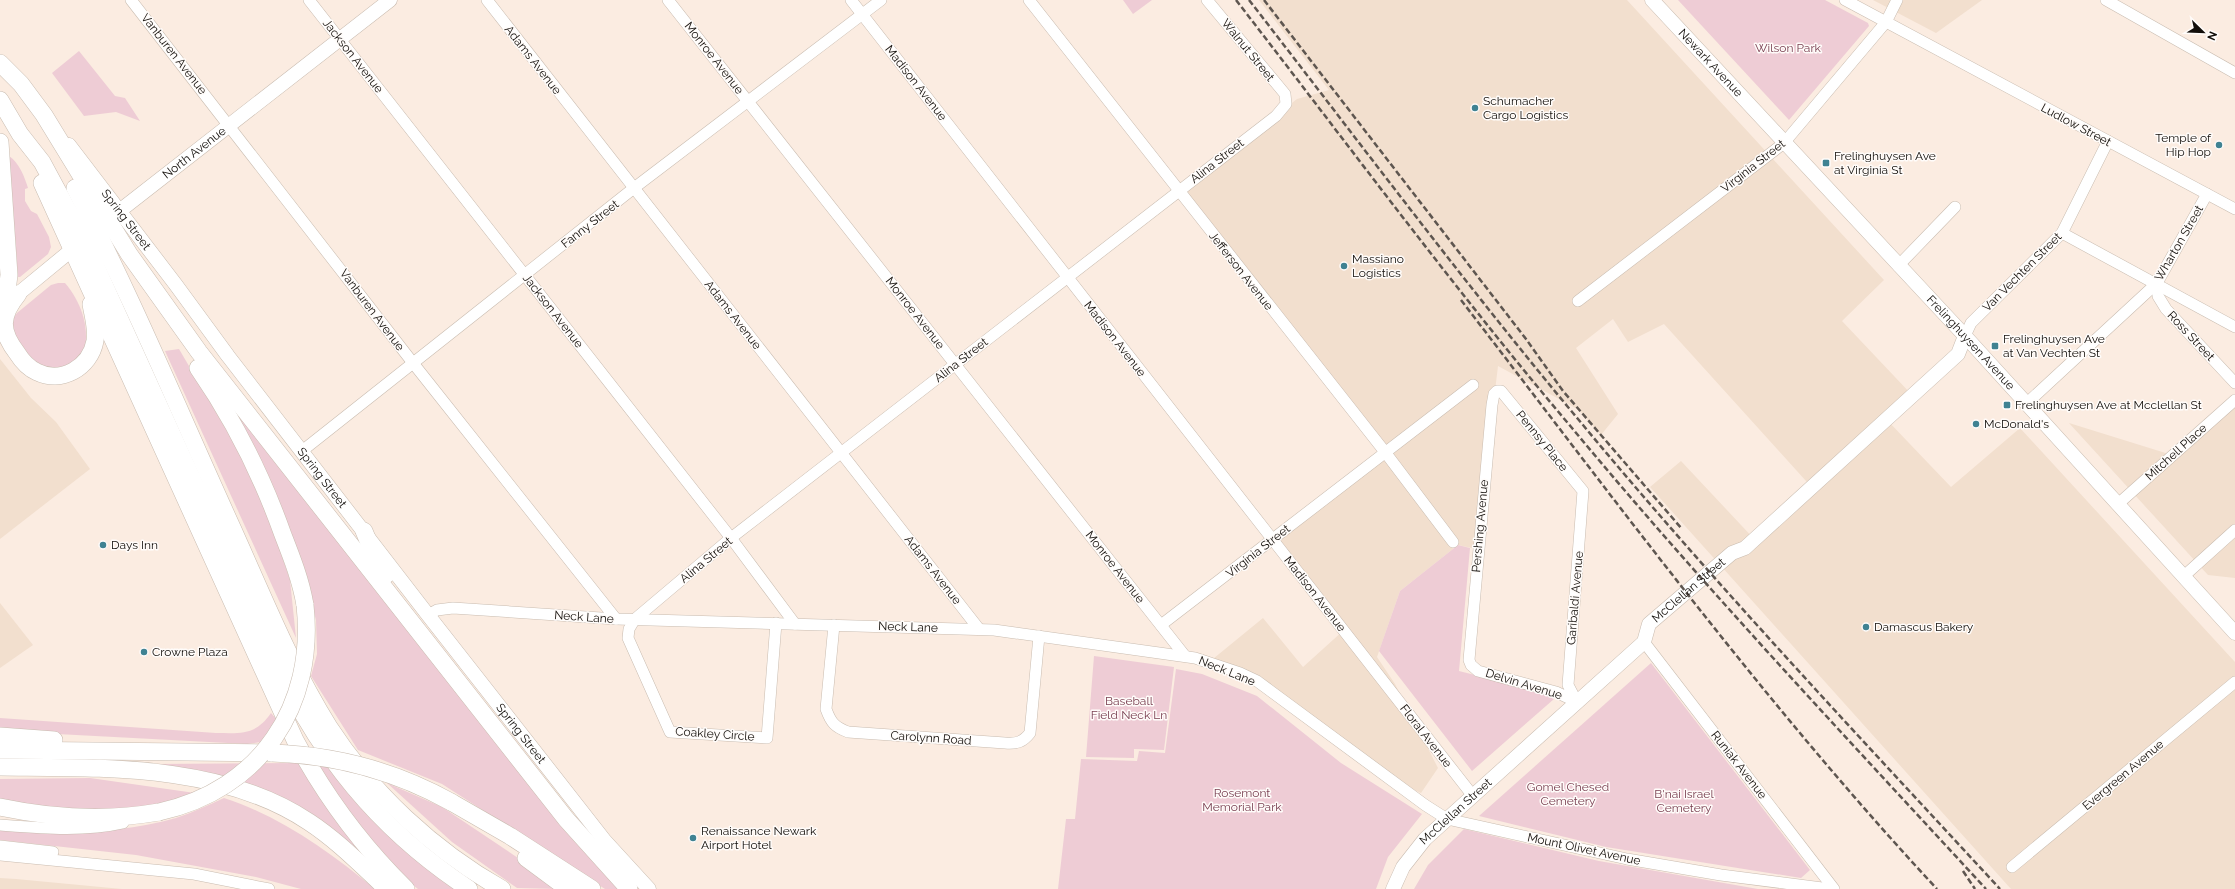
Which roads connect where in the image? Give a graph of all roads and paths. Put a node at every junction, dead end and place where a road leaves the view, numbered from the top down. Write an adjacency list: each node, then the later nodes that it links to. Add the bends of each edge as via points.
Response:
1 (131, 0): 22 (street, Vanburen Avenue)
2 (309, 0): 16 (street, Jackson Avenue)
3 (390, 0): 16 (main road, North Avenue)
4 (487, 0): 27 (street, Adams Avenue)
5 (668, 0): 21 (street, Monroe Avenue)
6 (852, 0): 14 (street, Madison Avenue)
7 (881, 0): 14 (street, Fanny Street)
8 (1029, 0): 28 (street, Jefferson Avenue)
9 (1207, 0): 20 (street, Walnut Street, via 1285,94)
10 (1652, 0): 23 (main road, Newark Avenue)
11 (1845, 0): 15 (street, Ludlow Street)
12 (1897, 0): 15 (street, Virginia Street)
13 (2106, 0): 18 (street)
14 (863, 14): 21 (street, Fanny Street); 37 (street, Madison Avenue)
15 (1886, 22): 24 (street, Ludlow Street); 26 (street, Virginia Street)
16 (340, 39): 22 (main road, North Avenue); 35 (street, Jackson Avenue)
17 (0, 64): 32 (highway, via 64,169); 32 (highway, via 21,84 52,128)
18 (2235, 73)
19 (0, 100): 32 (highway, via 20,134)
20 (1286, 101): 28 (street, Alina Street, via 1276,116)
21 (748, 102): 27 (street, Fanny Street); 47 (street, Monroe Avenue)
22 (229, 126): 32 (main road, North Avenue); 46 (street, Vanburen Avenue)
23 (1768, 126): 26 (main road, Frelinghuysen Avenue)
24 (2108, 141): 29 (street, Ludlow Street); 33 (street, Van Vechten Street)
25 (0, 142): 42 (highway, via 9,276 7,291)
26 (1784, 143): 34 (main road, Frelinghuysen Avenue); 41 (street, Virginia Street)
27 (634, 188): 35 (street, Fanny Street); 55 (street, Adams Avenue)
28 (1178, 191): 37 (street, Alina Street); 54 (street, Jefferson Avenue)
29 (2207, 194): 31 (street, Ludlow Street); 39 (street, Wharton Street)
30 (1955, 207): 34 (street)
31 (2235, 209)
32 (96, 230): 36 (highway); 38 (highway); 40 (main road, North Avenue); 53 (main road, Spring Street, via 185,296); 99 (highway, via 272,657 301,713 327,754 365,802 410,846); 100 (highway, via 278,630 324,718 357,766 399,812 446,852)
33 (2062, 233): 39 (street); 45 (street, Van Vechten Street, via 1971,323)
34 (1898, 266): 45 (main road, Frelinghuysen Avenue)
35 (524, 275): 46 (street, Fanny Street); 60 (street, Jackson Avenue)
36 (144, 276): 65 (highway, via 199,352); 89 (highway, bridge, via 180,341 246,446 274,509 298,575 305,605 307,646 302,677 292,706 273,740 252,764 221,788 193,802)
37 (1067, 278): 47 (street, Alina Street); 61 (street, Madison Avenue)
38 (88, 282): 40 (highway, via 95,327 93,349 80,367 59,376 41,374 31,368 5,336 5,316); 98 (highway, via 302,753 344,820 374,857)
39 (2157, 283): 44 (street); 48 (street, Ross Street, via 2158,296 2166,309); 52 (street, Wharton Street)
40 (18, 294): 43 (street, North Avenue)
41 (1578, 301)
42 (0, 305)
43 (0, 308)
44 (2235, 327)
45 (1965, 336): 52 (main road, Frelinghuysen Avenue); 75 (main road, McClellan Street, via 1958,354 1745,548 1732,553 1649,624)
46 (413, 363): 53 (street, Fanny Street); 66 (street, Vanburen Avenue)
47 (956, 364): 55 (street, Alina Street); 71 (street, Monroe Avenue)
48 (2235, 383)
49 (1472, 384): 54 (street, Virginia Street)
50 (1501, 391): 56 (street, Pennsy Place); 77 (street, Pershing Avenue, via 1494,394 1492,405 1468,652)
51 (2235, 400): 57 (street, Mitchell Place)
52 (2026, 404): 57 (main road, Frelinghuysen Avenue)
53 (302, 451): 59 (main road, Spring Street)
54 (1385, 452): 61 (street, Virginia Street); 62 (street, Jefferson Avenue)
55 (841, 453): 60 (street, Alina Street); 72 (street, Adams Avenue)
56 (1583, 491): 80 (street, Garibaldi Avenue, via 1568,685)
57 (2118, 504): 63 (main road, Frelinghuysen Avenue)
58 (2235, 530): 63 (street)
59 (364, 531): 64 (main road, Spring Street); 65 (highway, via 376,560 398,592)
60 (731, 538): 67 (street, Alina Street); 69 (street, Jackson Avenue)
61 (1272, 539): 71 (street, Virginia Street); 78 (street, Madison Avenue)
62 (1453, 542)
63 (2184, 576): 73 (main road, Frelinghuysen Avenue)
64 (428, 615): 66 (street, Neck Lane, via 437,610 452,608); 104 (main road, Spring Street, via 600,835)
65 (406, 616): 103 (highway, via 566,819)
66 (616, 619): 67 (street, Neck Lane)
67 (635, 619): 68 (street, Neck Lane); 68 (street, Coakley Circle, via 629,629 628,638 670,732 767,738)
68 (776, 623): 69 (street, Neck Lane)
69 (795, 624): 70 (street, Neck Lane)
70 (834, 625): 72 (street, Neck Lane); 74 (street, Carolynn Road, via 826,709 829,719 836,727 848,732 1005,744 1016,744 1030,733)
71 (1161, 625): 76 (street)
72 (979, 629): 74 (street, Neck Lane)
73 (2235, 633)
74 (1039, 636): 76 (street, Neck Lane)
75 (1644, 642): 80 (main road, McClellan Street); 107 (street, Runiak Avenue)
76 (1185, 656): 84 (street, Neck Lane, via 1227,668 1257,681)
77 (1471, 665): 80 (street, Delvin Avenue, via 1478,670 1556,692)
78 (1380, 676): 86 (street, Floral Avenue)
79 (2235, 682): 94 (street, Evergreen Avenue)
80 (1577, 702): 86 (main road, McClellan Street)
81 (0, 736): 83 (highway, via 72,741)
82 (0, 750): 83 (highway)
83 (108, 750): 87 (highway, bridge, via 316,756 362,765 406,779)
84 (1358, 756): 90 (street, Mount Olivet Avenue, via 1424,805)
85 (0, 767): 97 (highway, via 123,769 192,779 240,790 274,803 310,822 340,845)
86 (1473, 796): 90 (main road, McClellan Street)
87 (451, 802): 101 (highway); 102 (highway, via 510,836)
88 (0, 806): 89 (highway, via 37,814 84,817 116,817)
89 (159, 812): 91 (street, via 100,826)
90 (1447, 818): 105 (main road, McClellan Street, via 1417,848 1403,867); 106 (street, Mount Olivet Avenue, via 1627,859 1721,875)
91 (0, 826)
92 (0, 846): 95 (street, via 167,867)
93 (0, 855): 95 (street)
94 (2012, 867)
95 (194, 874): 96 (street)
96 (268, 889)
97 (387, 889)
98 (406, 889)
99 (469, 889)
100 (502, 889)
101 (568, 889)
102 (592, 889)
103 (629, 889)
104 (649, 889)
105 (1392, 889)
106 (1830, 889)
107 (1834, 889)

